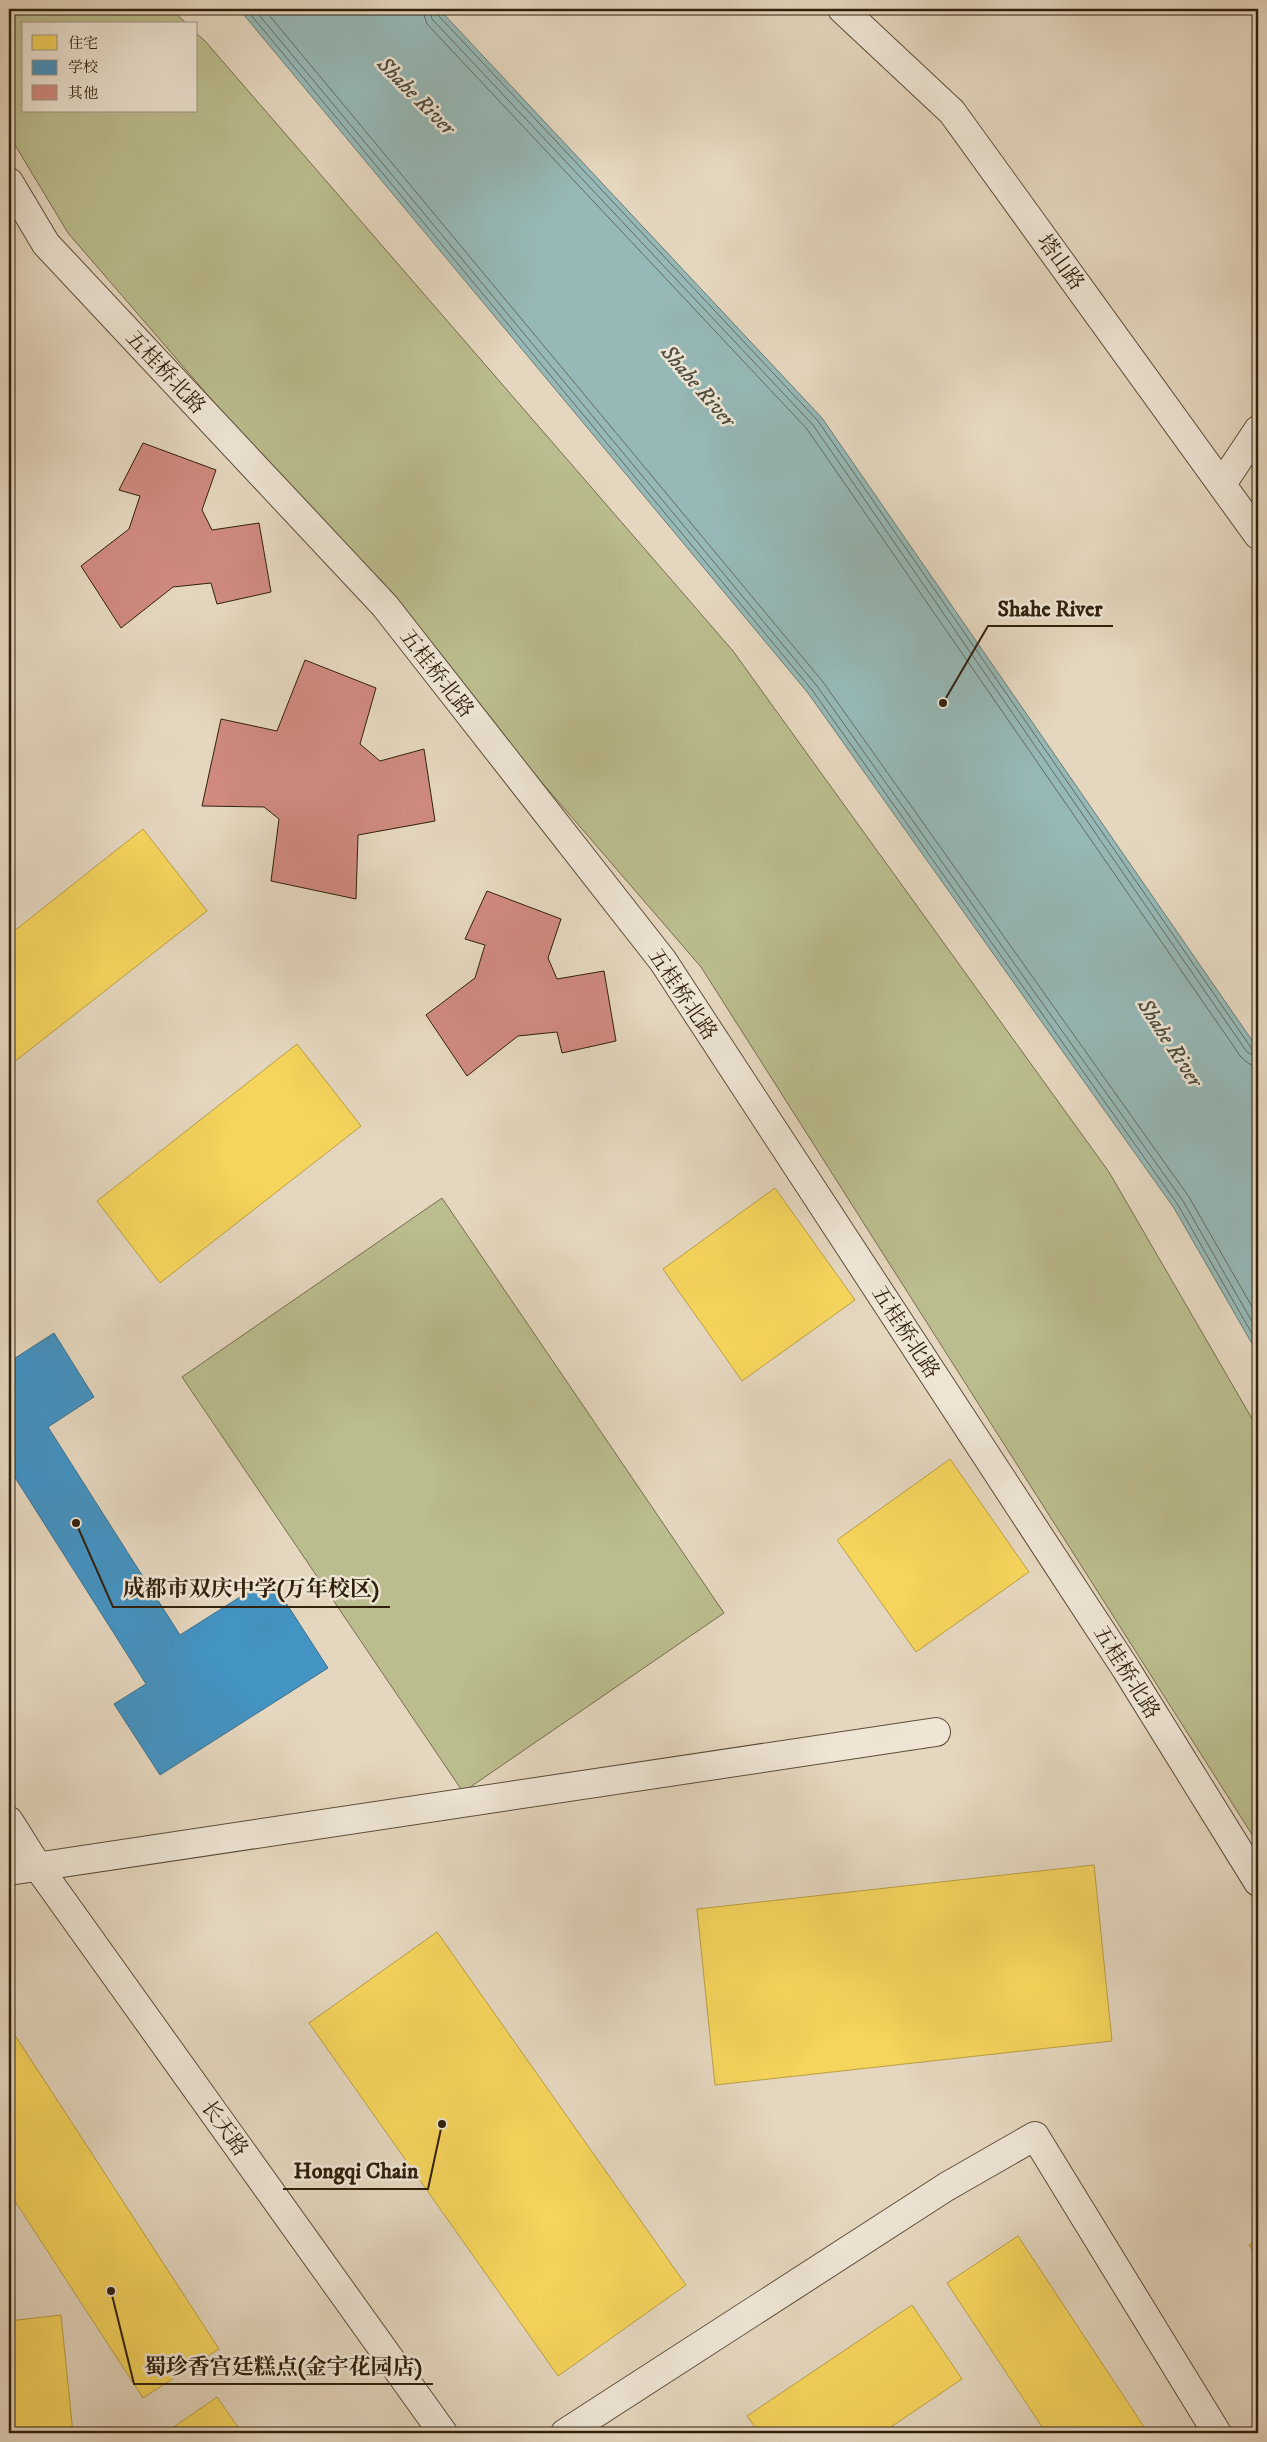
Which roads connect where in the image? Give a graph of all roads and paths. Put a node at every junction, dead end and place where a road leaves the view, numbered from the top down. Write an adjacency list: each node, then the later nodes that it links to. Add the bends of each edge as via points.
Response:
1 (842, 9): 4 (street, 塔山路, via 952,112)
2 (9, 182): 10 (street, 五桂桥北路, via 46,244 385,606 663,961 1126,1669)
3 (1258, 430): 4 (street)
4 (1222, 484): 5 (street, 塔山路)
5 (1258, 534)
6 (936, 1732): 8 (street)
7 (9, 1821): 8 (street, 长天路)
8 (38, 1866): 9 (street); 11 (street, 长天路)
9 (9, 1871)
10 (1258, 1882)
11 (443, 2433)
12 (565, 2433): 13 (street, via 946,2187 1035,2136)
13 (1217, 2433)

